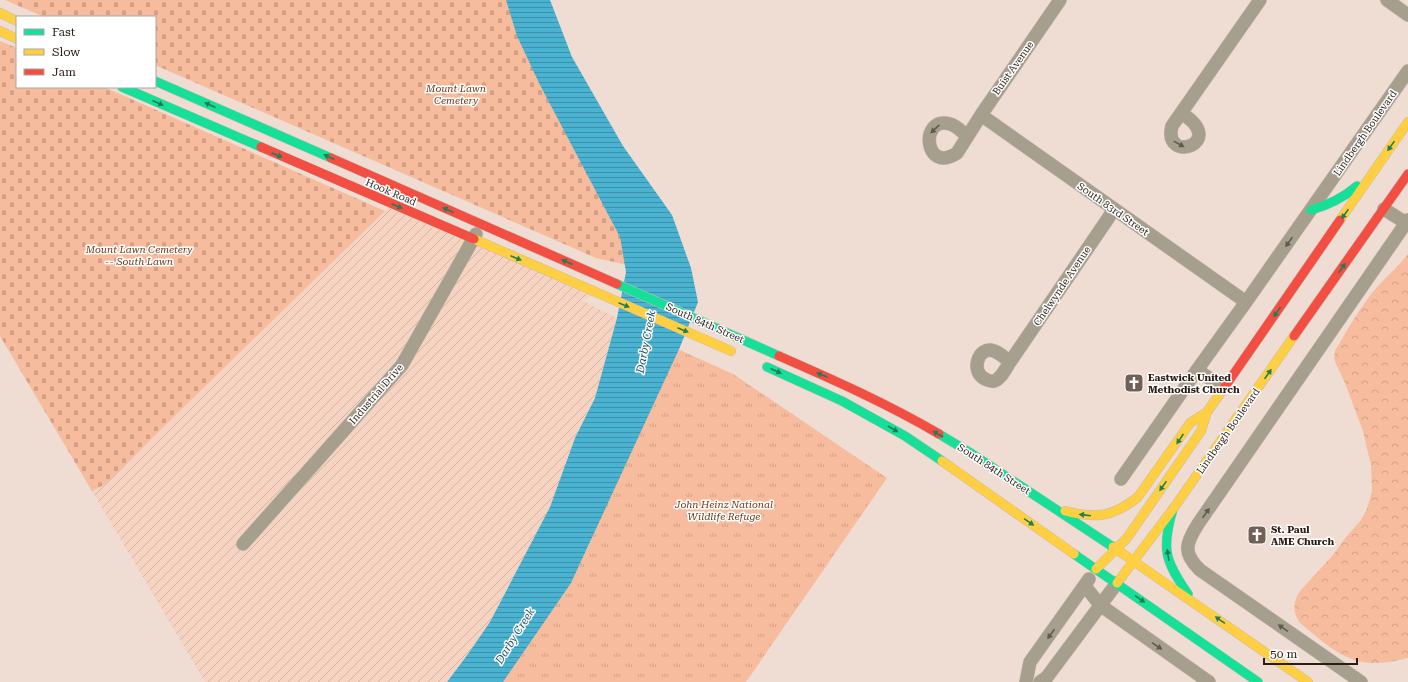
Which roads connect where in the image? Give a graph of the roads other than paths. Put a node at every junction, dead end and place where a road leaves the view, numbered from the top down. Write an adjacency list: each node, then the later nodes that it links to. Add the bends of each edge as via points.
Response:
1 (1060, 0): 13 (street, Buist Avenue)
2 (1260, 0): 12 (street)
3 (1387, 0): 5 (street)
4 (0, 13): 6 (main road)
5 (1408, 15)
6 (16, 20)
7 (0, 31): 8 (main road)
8 (16, 39)
9 (1408, 71): 20 (street, Lindbergh Boulevard)
10 (156, 81): 22 (main road, Hook Road, one-way to 10)
11 (124, 88): 23 (main road, Hook Road, one-way to 23)
12 (1181, 113)
13 (980, 114): 15 (street, Buist Avenue); 18 (street, South 83rd Street)
14 (1408, 122): 16 (main road, one-way to 16)
15 (967, 136)
16 (1375, 170): 20 (main road, via 1346,196 1332,204); 31 (main road, one-way to 31)
17 (1408, 174): 19 (main road, Lindbergh Boulevard)
18 (1114, 209): 25 (street, South 83rd Street); 28 (street, Chelwynde Avenue)
19 (1384, 209): 21 (street); 35 (main road, Lindbergh Boulevard, one-way to 19)
20 (1311, 210): 25 (street, Lindbergh Boulevard, one-way to 25)
21 (1407, 222): 49 (street, one-way to 21, via 1200,570 1188,555 1188,547 1190,537 1198,524)
22 (481, 224): 23 (street, Industrial Drive); 24 (main road, Hook Road, one-way to 22)
23 (472, 239): 26 (main road, Hook Road, one-way to 26); 36 (street, Industrial Drive, via 402,365)
24 (655, 300): 34 (main road, South 84th Street, one-way to 24, via 969,452 911,418)
25 (1246, 302): 30 (street, Lindbergh Boulevard)
26 (652, 316): 27 (main road, South 84th Street, one-way to 27)
27 (736, 353)
28 (1010, 362)
29 (758, 363): 39 (main road, one-way to 39, via 842,401 905,436)
30 (1197, 370): 31 (street); 33 (street, Lindbergh Boulevard)
31 (1224, 388): 32 (main road)
32 (1207, 412): 34 (main road, one-way to 34, via 1190,424 1138,496 1121,510 1106,515 1089,516); 37 (main road, one-way to 37, via 1201,430 1127,538)
33 (1121, 479)
34 (1054, 508): 37 (main road, South 84th Street)
35 (1173, 509): 38 (main road, Lindbergh Boulevard); 42 (main road, one-way to 35, via 1169,560 1166,543)
36 (243, 544)
37 (1116, 550): 38 (main road, South 84th Street); 39 (main road)
38 (1134, 561): 40 (main road, Lindbergh Boulevard); 42 (main road, South 84th Street)
39 (1096, 569): 40 (main road); 41 (street)
40 (1117, 583): 43 (street, Lindbergh Boulevard); 47 (main road, one-way to 47)
41 (1085, 586): 43 (street); 44 (street, one-way to 44, via 1030,662)
42 (1192, 601): 48 (main road, South 84th Street, one-way to 42)
43 (1100, 605): 45 (street, Lindbergh Boulevard, via 1047,677); 46 (street, one-way to 46)
44 (1026, 682)
45 (1040, 682)
46 (1209, 682)
47 (1258, 682)
48 (1308, 682)
49 (1361, 682)

